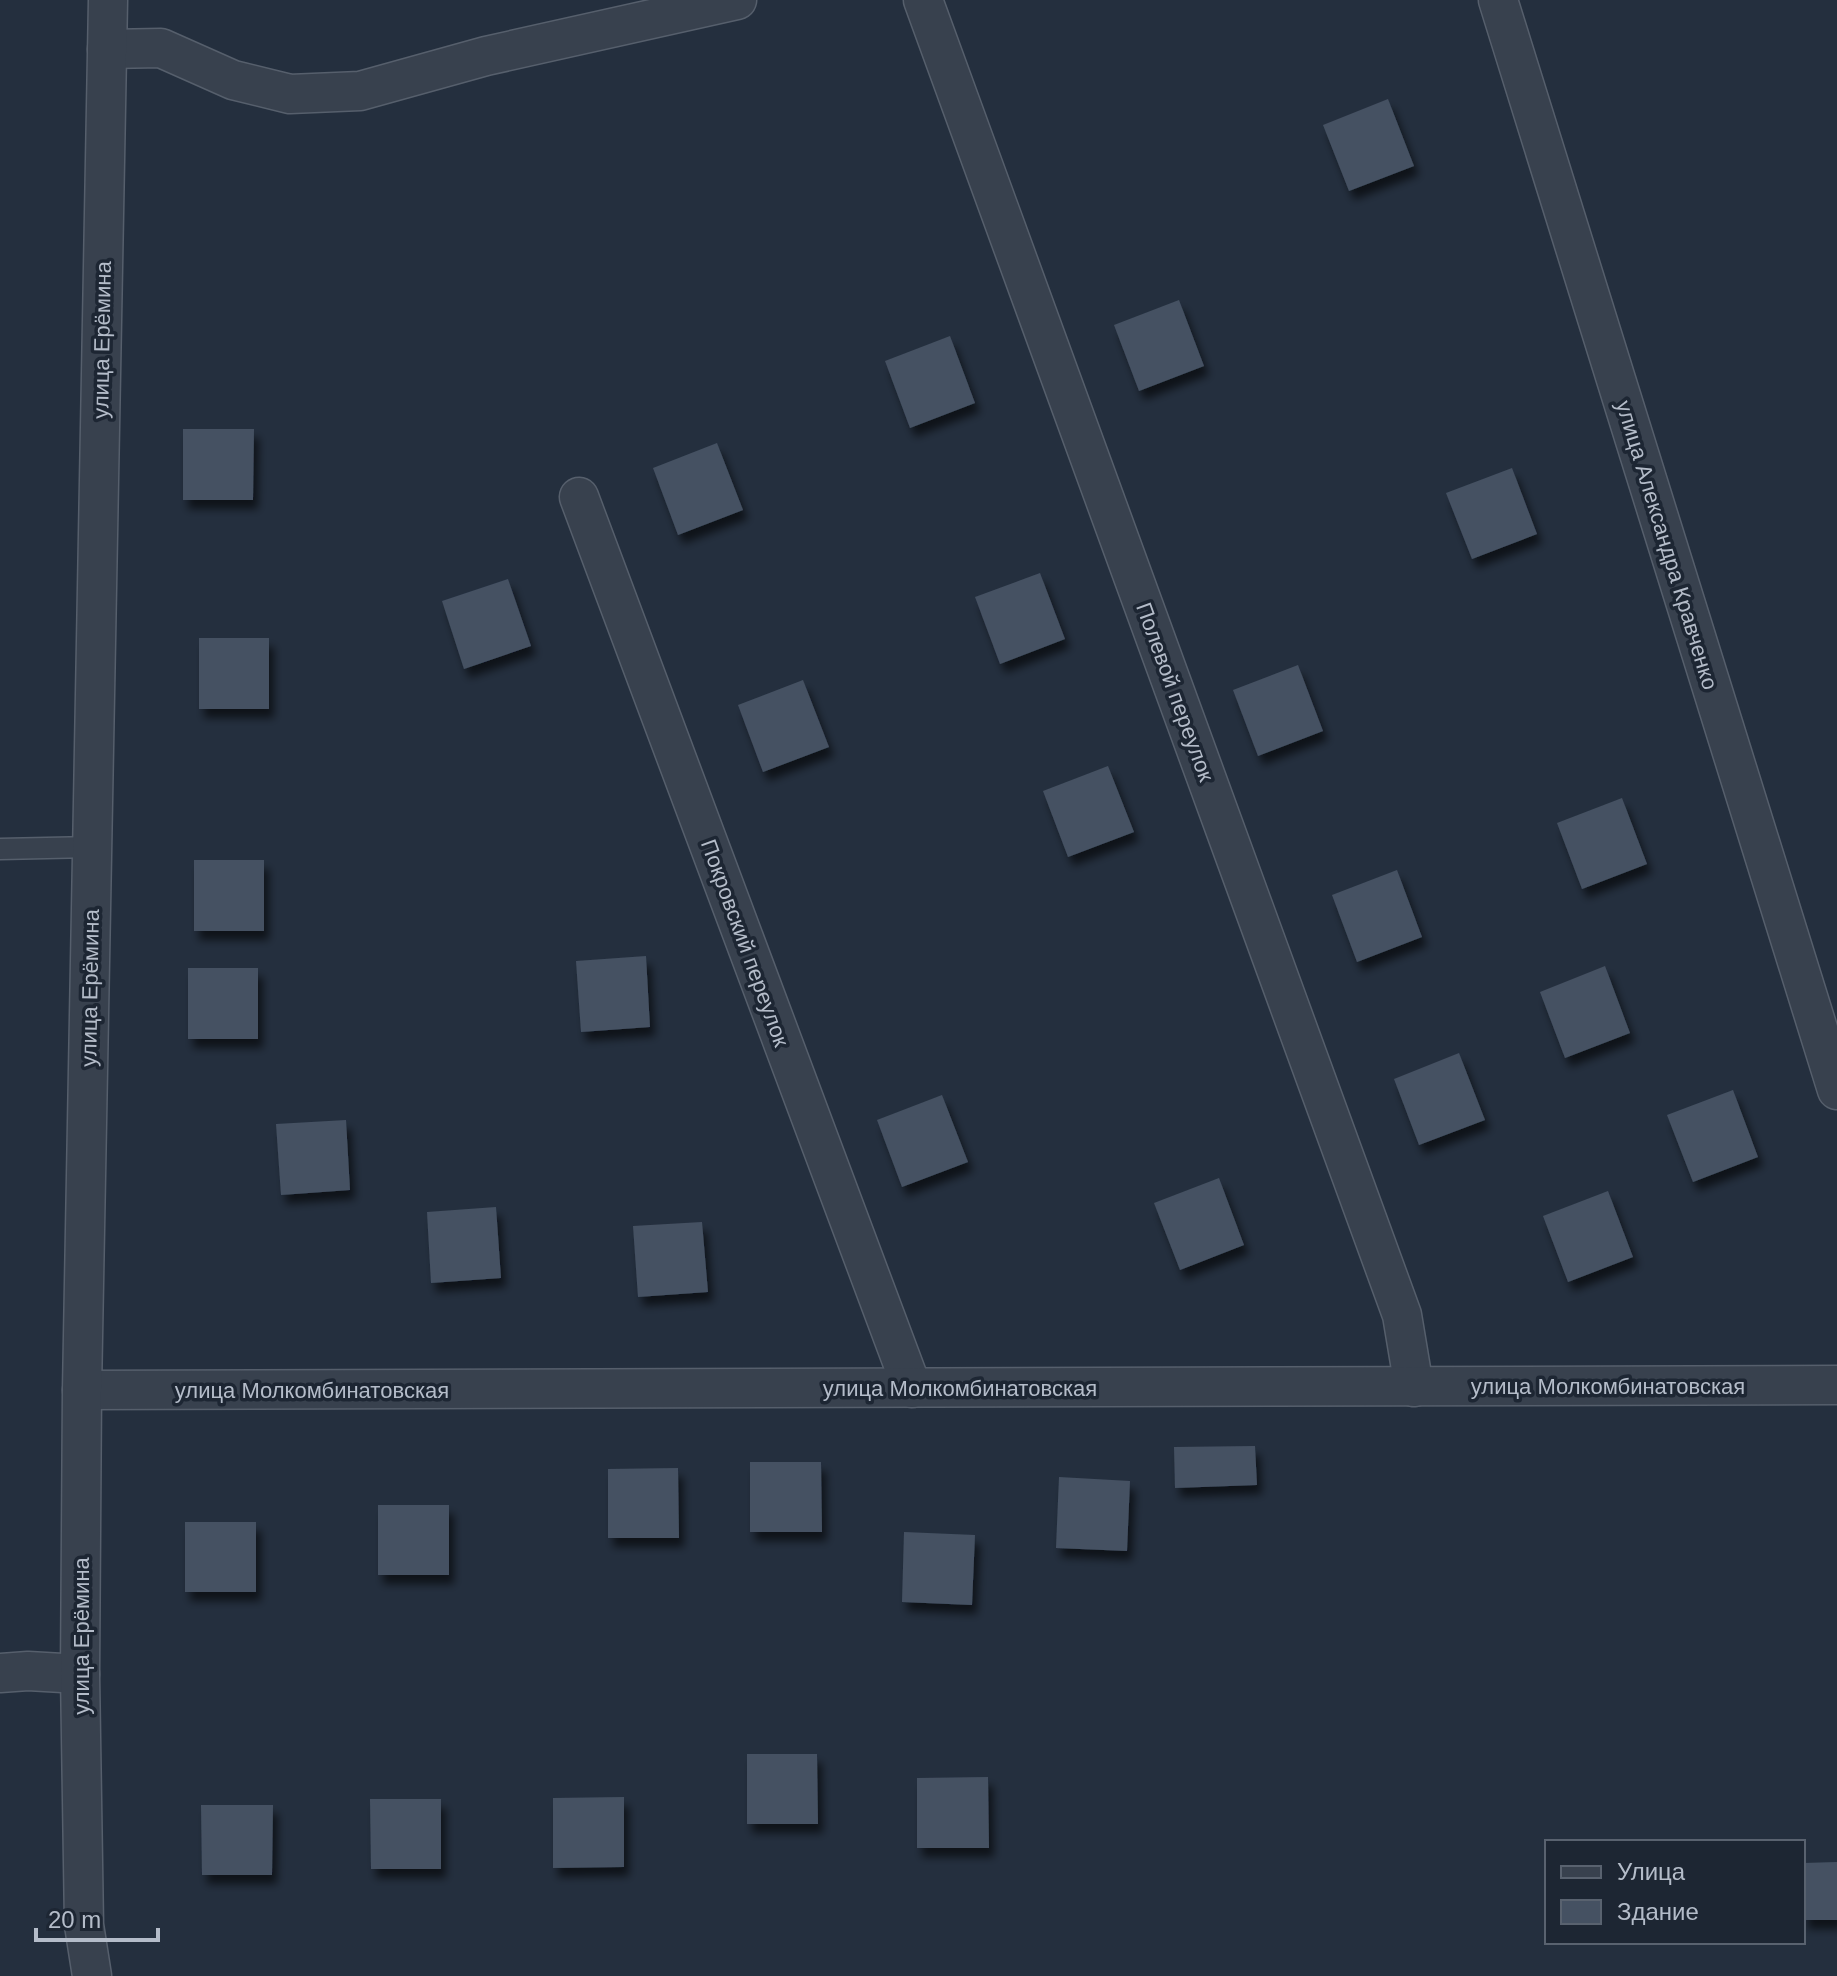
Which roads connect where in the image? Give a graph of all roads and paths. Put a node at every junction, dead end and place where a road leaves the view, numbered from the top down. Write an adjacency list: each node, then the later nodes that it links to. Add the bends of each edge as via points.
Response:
1 (108, 0): 5 (street, улица Ерёмина)
2 (737, 0): 5 (street, via 486,56 360,91 290,94 233,80 161,48)
3 (923, 0): 11 (street, Полевой переулок, via 1402,1315)
4 (1498, 0): 9 (street, улица Александра Кравченко)
5 (107, 49): 7 (street, улица Ерёмина)
6 (579, 497): 12 (street, Покровский переулок)
7 (93, 847): 8 (lane); 13 (street, улица Ерёмина)
8 (0, 849)
9 (1837, 1090)
10 (1837, 1385): 11 (street, улица Молкомбинатовская)
11 (1414, 1387): 12 (street, улица Молкомбинатовская)
12 (912, 1388): 13 (street, улица Молкомбинатовская)
13 (82, 1390): 15 (street, улица Ерёмина)
14 (0, 1673): 15 (street)
15 (80, 1674): 16 (street, улица Ерёмина, via 84,1925)
16 (92, 1976)

